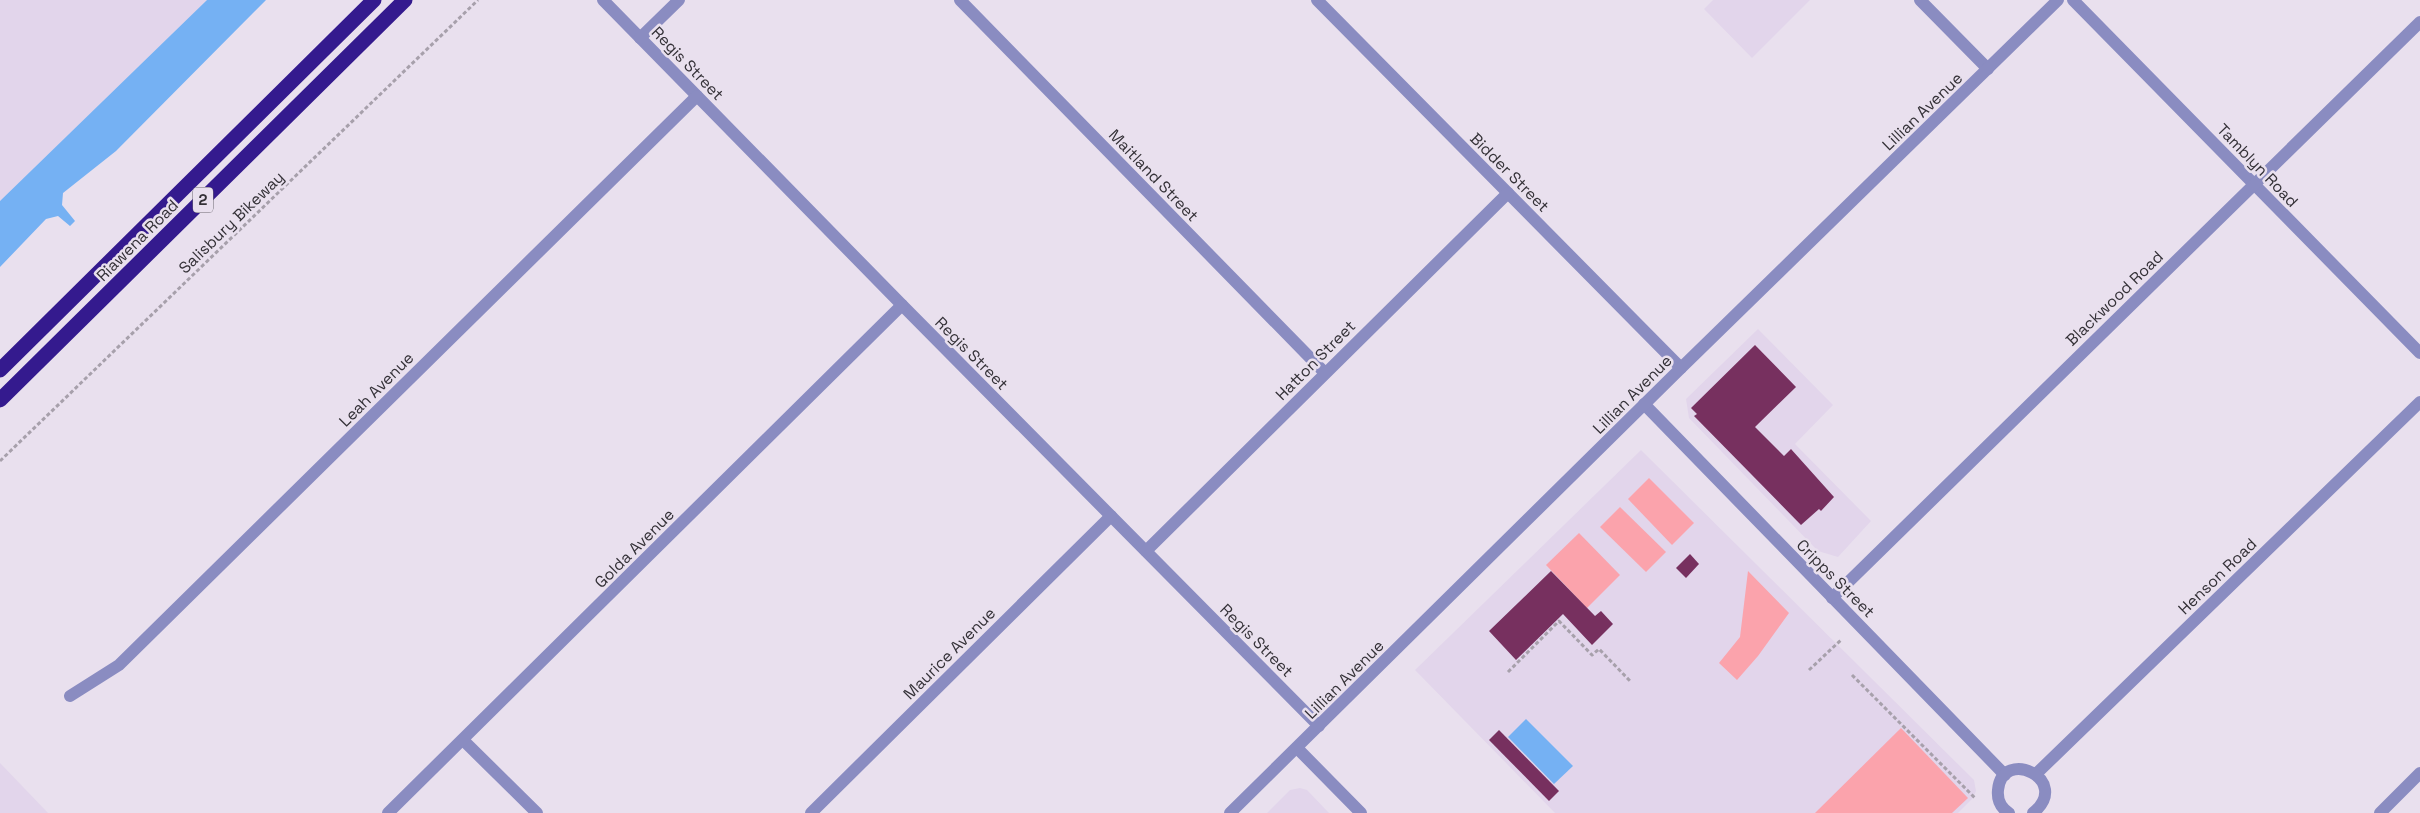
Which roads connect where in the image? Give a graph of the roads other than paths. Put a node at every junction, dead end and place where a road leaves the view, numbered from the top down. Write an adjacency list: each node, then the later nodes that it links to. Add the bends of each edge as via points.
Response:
1 (374, 0): 19 (highway, Riawena Road / 2)
2 (405, 0): 21 (highway, Riawena Road / 2)
3 (603, 0): 11 (street, Regis Street)
4 (679, 0): 11 (street)
5 (960, 0): 20 (street, Maitland Street)
6 (1317, 0): 15 (street, Bidder Street)
7 (1920, 0): 12 (street)
8 (2058, 0): 12 (street, Lillian Avenue)
9 (2073, 0): 14 (street, Tamblyn Road)
10 (2420, 22): 14 (street, Blackwood Road)
11 (640, 38): 13 (street, Regis Street)
12 (1988, 69): 18 (street, Lillian Avenue)
13 (698, 96): 16 (street, Regis Street); 27 (street, Leah Avenue, via 119,665)
14 (2254, 184): 17 (street, Tamblyn Road); 26 (street, Blackwood Road)
15 (1508, 193): 18 (street, Bidder Street); 20 (street, Hatton Street)
16 (902, 305): 24 (street, Regis Street); 29 (street, Golda Avenue)
17 (2420, 353)
18 (1681, 368): 23 (street, Lillian Avenue)
19 (0, 370)
20 (1326, 373): 25 (street, Hatton Street)
21 (0, 400)
22 (2420, 402): 31 (street, Henson Road)
23 (1644, 404): 26 (street, Cripps Street); 28 (street, Lillian Avenue)
24 (1111, 516): 25 (street, Regis Street); 38 (street, Maurice Avenue)
25 (1146, 551): 28 (street, Regis Street)
26 (1832, 598): 33 (street, Cripps Street)
27 (70, 696)
28 (1319, 726): 30 (street, Lillian Avenue)
29 (463, 740): 36 (street, Golda Avenue); 37 (street)
30 (1297, 748): 39 (street, Lillian Avenue); 40 (street)
31 (2036, 774): 33 (street, via 2017,769); 35 (street, via 2045,794)
32 (2420, 774): 41 (street)
33 (2005, 775): 34 (street, via 2000,780 1997,794)
34 (2002, 811)
35 (2038, 812)
36 (388, 813)
37 (537, 813)
38 (811, 813)
39 (1230, 813)
40 (1361, 813)
41 (2380, 813)

